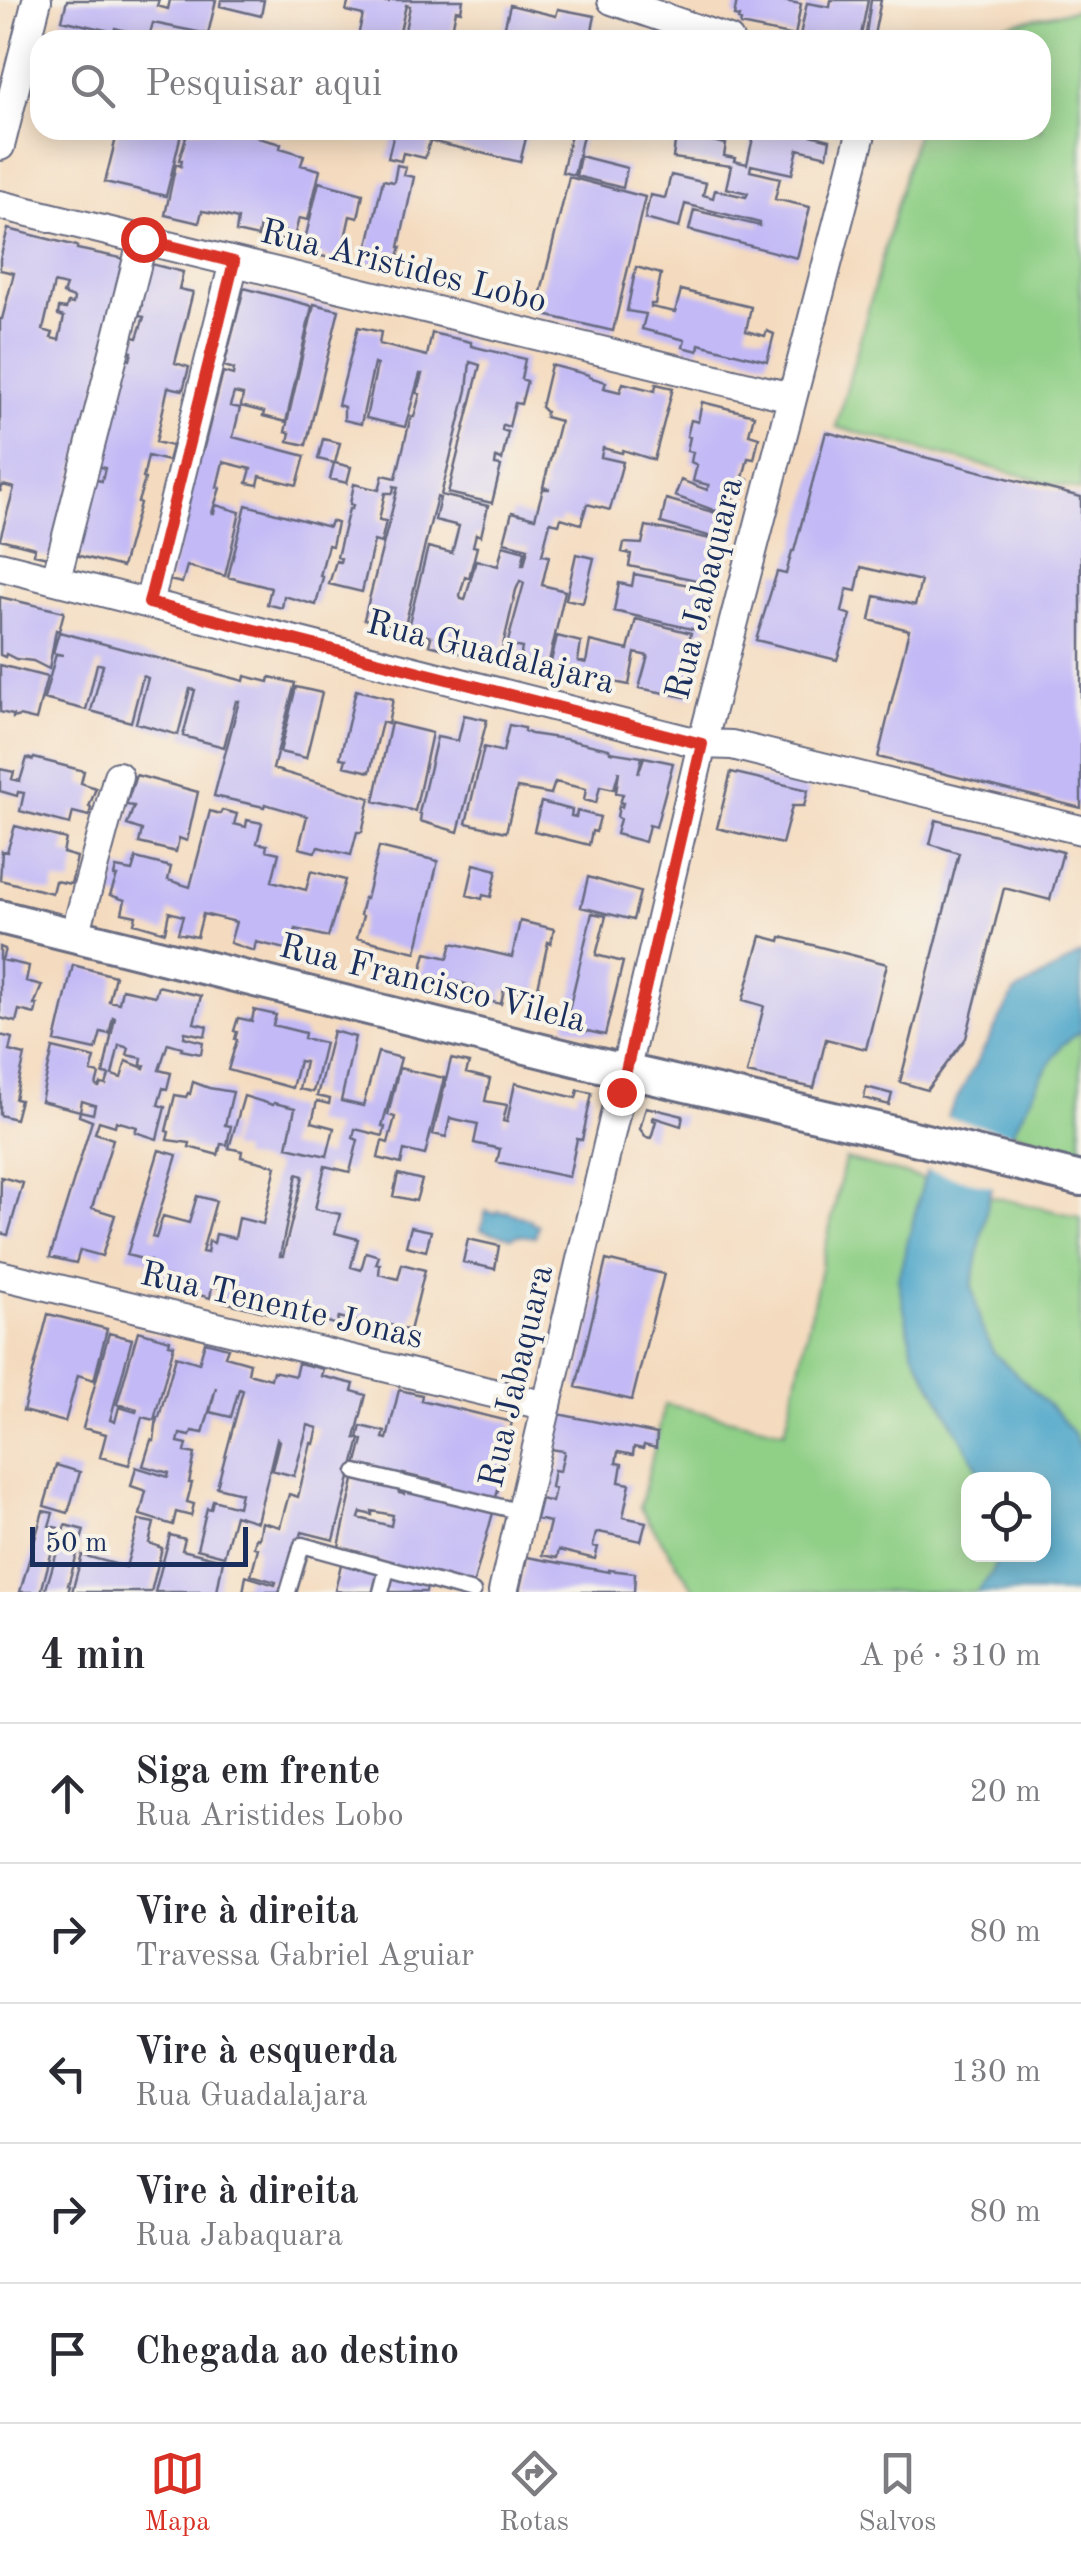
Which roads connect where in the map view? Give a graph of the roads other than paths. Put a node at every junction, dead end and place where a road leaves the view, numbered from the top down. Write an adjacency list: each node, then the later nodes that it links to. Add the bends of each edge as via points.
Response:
1 (37, 0): 5 (street)
2 (612, 0): 3 (street)
3 (696, 30)
4 (859, 140): 9 (street, Rua Jabaquara)
5 (0, 146)
6 (0, 205): 7 (street, Rua Aristides Lobo)
7 (143, 239): 8 (street, Rua Aristides Lobo); 11 (street)
8 (234, 262): 9 (street, Rua Aristides Lobo); 12 (street)
9 (791, 397): 13 (street, Rua Jabaquara)
10 (0, 566): 11 (street, Rua Guadalajara)
11 (56, 579): 12 (street, Rua Guadalajara)
12 (149, 603): 13 (street, Rua Guadalajara)
13 (702, 744): 15 (street, Rua Guadalajara, via 732,745); 18 (street, Rua Jabaquara)
14 (118, 776): 17 (street)
15 (1081, 830)
16 (0, 917): 17 (street, Rua Francisco Vilela)
17 (75, 935): 18 (street, Rua Francisco Vilela)
18 (626, 1072): 19 (street, Rua Francisco Vilela); 21 (street, Rua Jabaquara)
19 (1070, 1176)
20 (0, 1275): 21 (street, Rua Tenente Jonas)
21 (546, 1406): 23 (street, Rua Jabaquara)
22 (356, 1472): 23 (lane)
23 (522, 1512): 28 (street, Rua Jabaquara)
24 (387, 1569): 25 (lane, via 302,1545); 26 (lane); 27 (lane)
25 (288, 1592)
26 (381, 1592)
27 (473, 1592)
28 (503, 1592)

